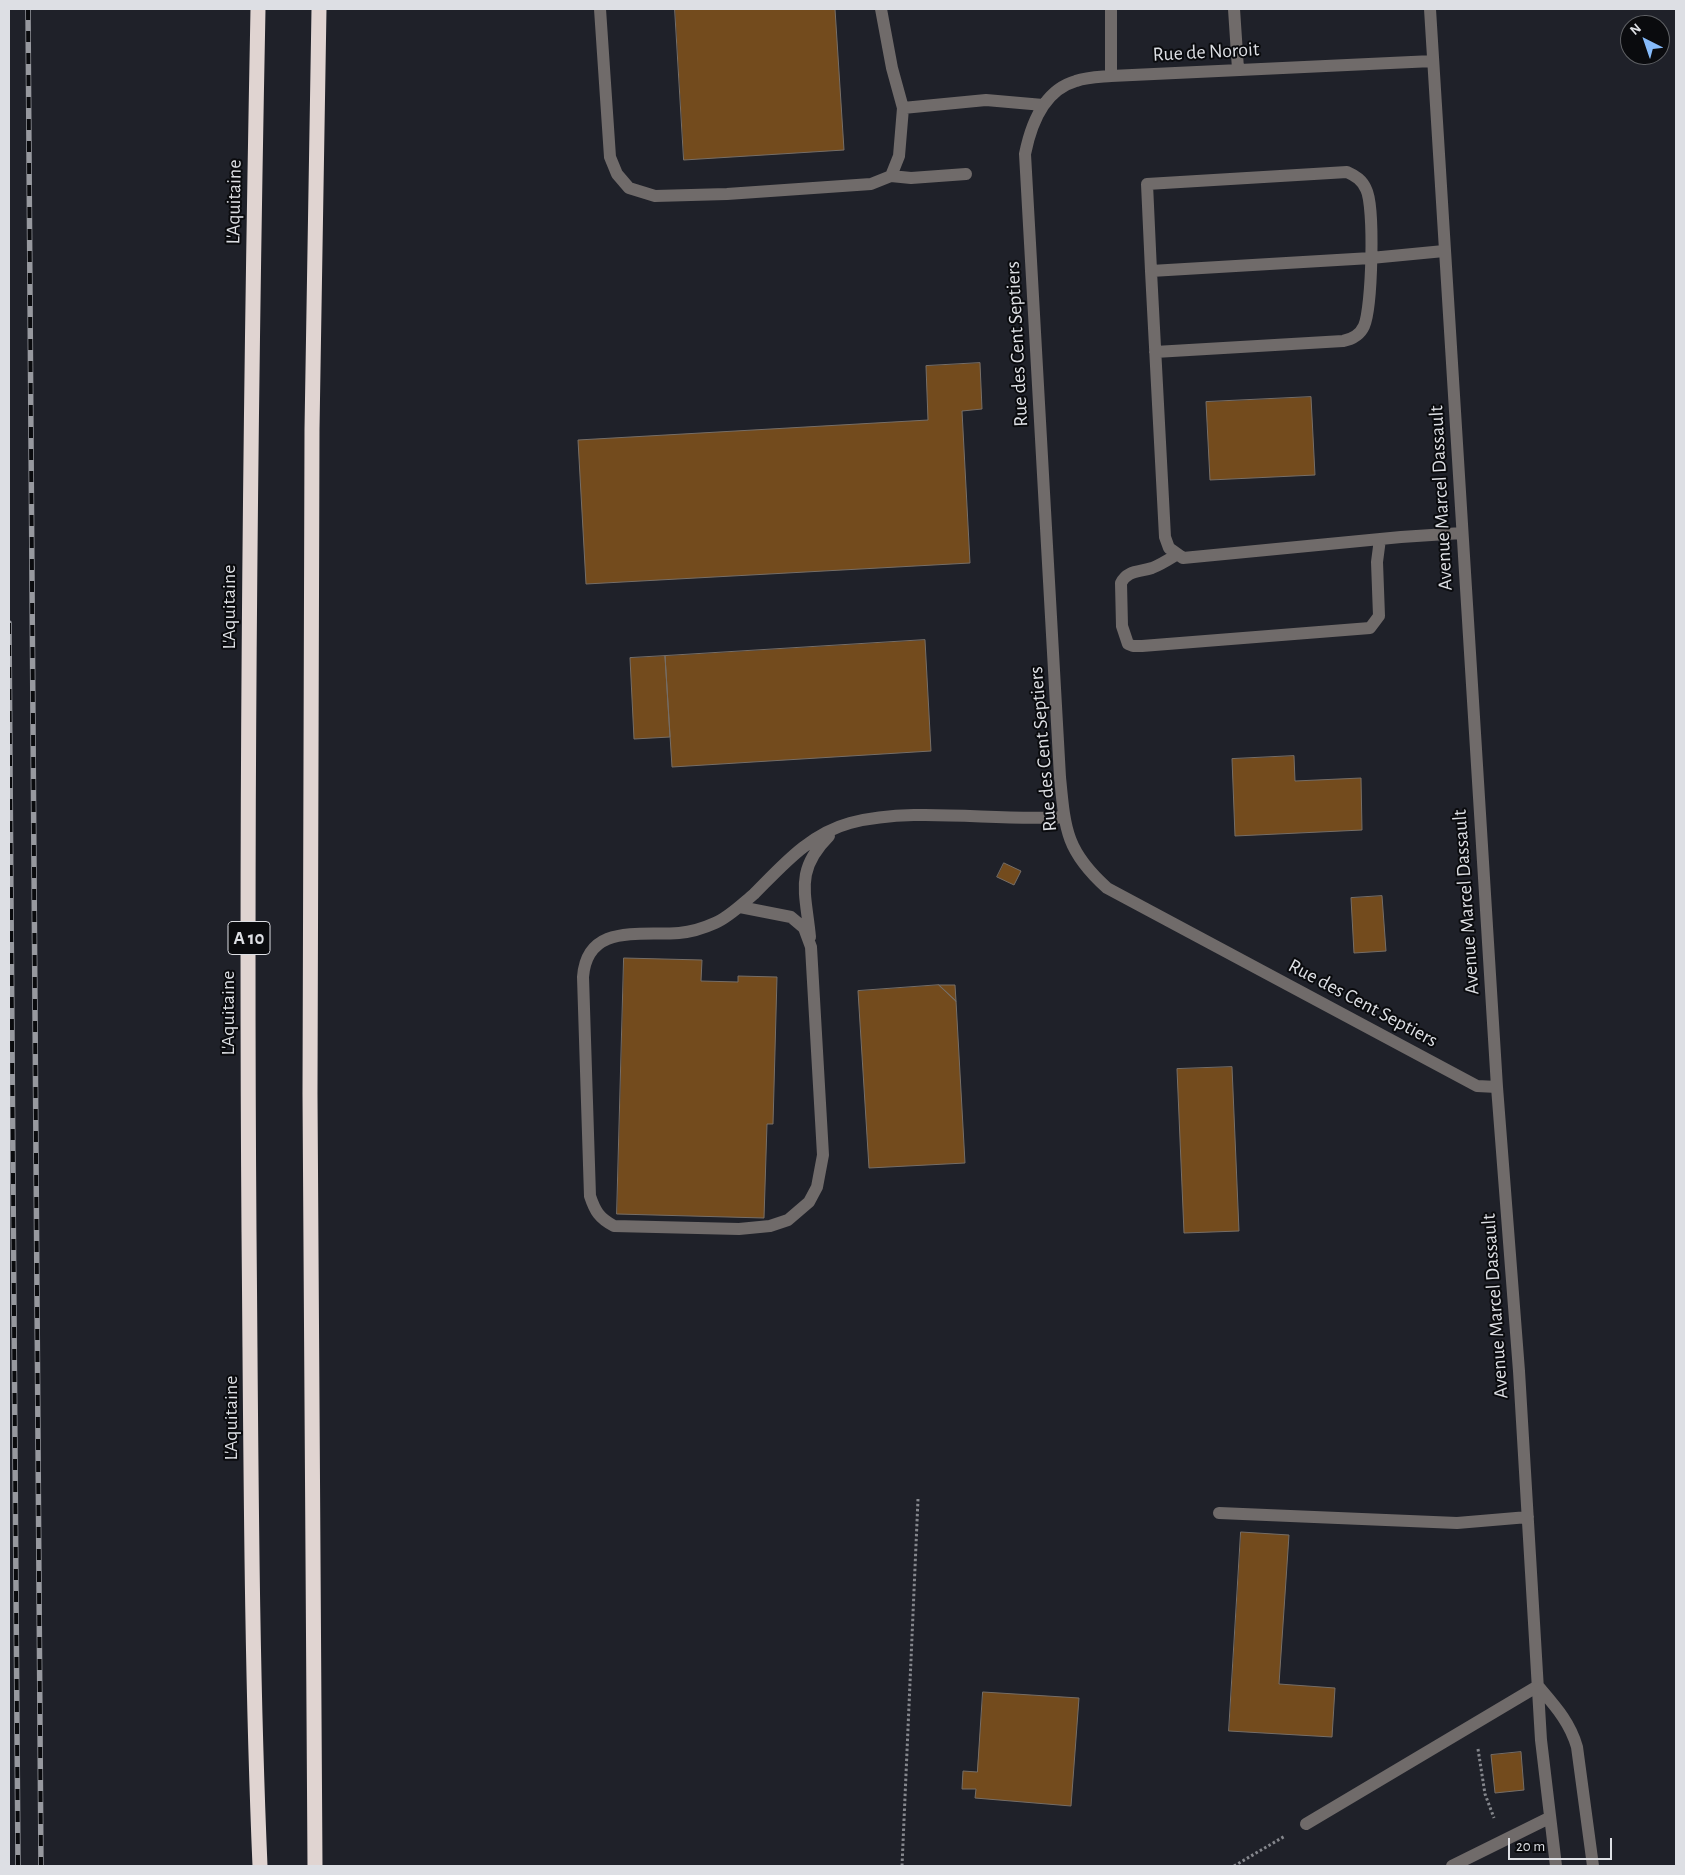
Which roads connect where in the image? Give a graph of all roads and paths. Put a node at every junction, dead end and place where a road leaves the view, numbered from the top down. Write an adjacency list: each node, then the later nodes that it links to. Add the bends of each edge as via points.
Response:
1 (258, 9): 36 (highway, L'Aquitaine / A 10, via 250,437 248,1108 254,1740)
2 (319, 9): 37 (highway, via 312,430 310,1074)
3 (600, 9): 15 (street, via 610,157 617,174 629,188 655,196 727,194 871,184)
4 (881, 9): 12 (street)
5 (1111, 9): 10 (street)
6 (1234, 9): 9 (street)
7 (1430, 9): 8 (street, Avenue Marcel Dassault)
8 (1433, 61): 9 (street, Rue de Noroit); 16 (street, Avenue Marcel Dassault)
9 (1238, 69): 10 (street, Rue de Noroit)
10 (1111, 76): 11 (street, Rue de Noroit, via 1076,81 1059,89)
11 (1043, 105): 12 (street, via 986,100); 13 (street, Rue de Noroit, via 1030,129)
12 (903, 108): 15 (street, via 900,156)
13 (1024, 154): 23 (street, Rue des Cent Septiers)
14 (966, 174): 15 (street, via 911,178)
15 (892, 176)
16 (1444, 251): 17 (street); 20 (street, Avenue Marcel Dassault)
17 (1372, 258): 18 (street); 18 (street, via 1368,191 1356,176 1347,172 1147,184); 19 (street, via 1368,310 1364,325 1352,339)
18 (1151, 271): 19 (street)
19 (1155, 352): 22 (street, via 1165,537)
20 (1462, 533): 21 (street); 27 (street, Avenue Marcel Dassault)
21 (1380, 539): 22 (street, via 1183,558); 22 (street, via 1377,562 1379,616 1370,628 1142,646 1128,644 1122,626 1123,577 1150,569)
22 (1176, 555)
23 (1064, 816): 24 (street, via 1031,819 973,816 888,818 849,823); 27 (street, Rue des Cent Septiers, via 1077,856 1108,888 1477,1086)
24 (836, 829): 25 (street, via 804,846); 26 (street, via 818,846 808,862 804,879)
25 (740, 907): 26 (street, via 791,917 804,928); 26 (street, via 716,923 680,933 613,936 596,946 584,962 590,1196 595,1212 608,1223 614,1226 738,1229 770,1226 788,1220 809,1202 817,1187 823,1155)
26 (810, 947)
27 (1497, 1086): 30 (street, Avenue Marcel Dassault)
28 (918, 1499): 38 (path)
29 (1219, 1513): 30 (street, via 1457,1523)
30 (1528, 1517): 31 (street, Avenue Marcel Dassault)
31 (1538, 1686): 32 (street); 33 (street, Avenue Marcel Dassault); 42 (street, via 1564,1717 1578,1747)
32 (1477, 1722): 34 (path, via 1478,1761); 35 (street)
33 (1549, 1818): 40 (street); 41 (street, Avenue Marcel Dassault)
34 (1495, 1821)
35 (1306, 1824): 39 (path)
36 (260, 1866)
37 (315, 1866)
38 (902, 1866)
39 (1234, 1866)
40 (1452, 1866)
41 (1556, 1866)
42 (1593, 1866)

